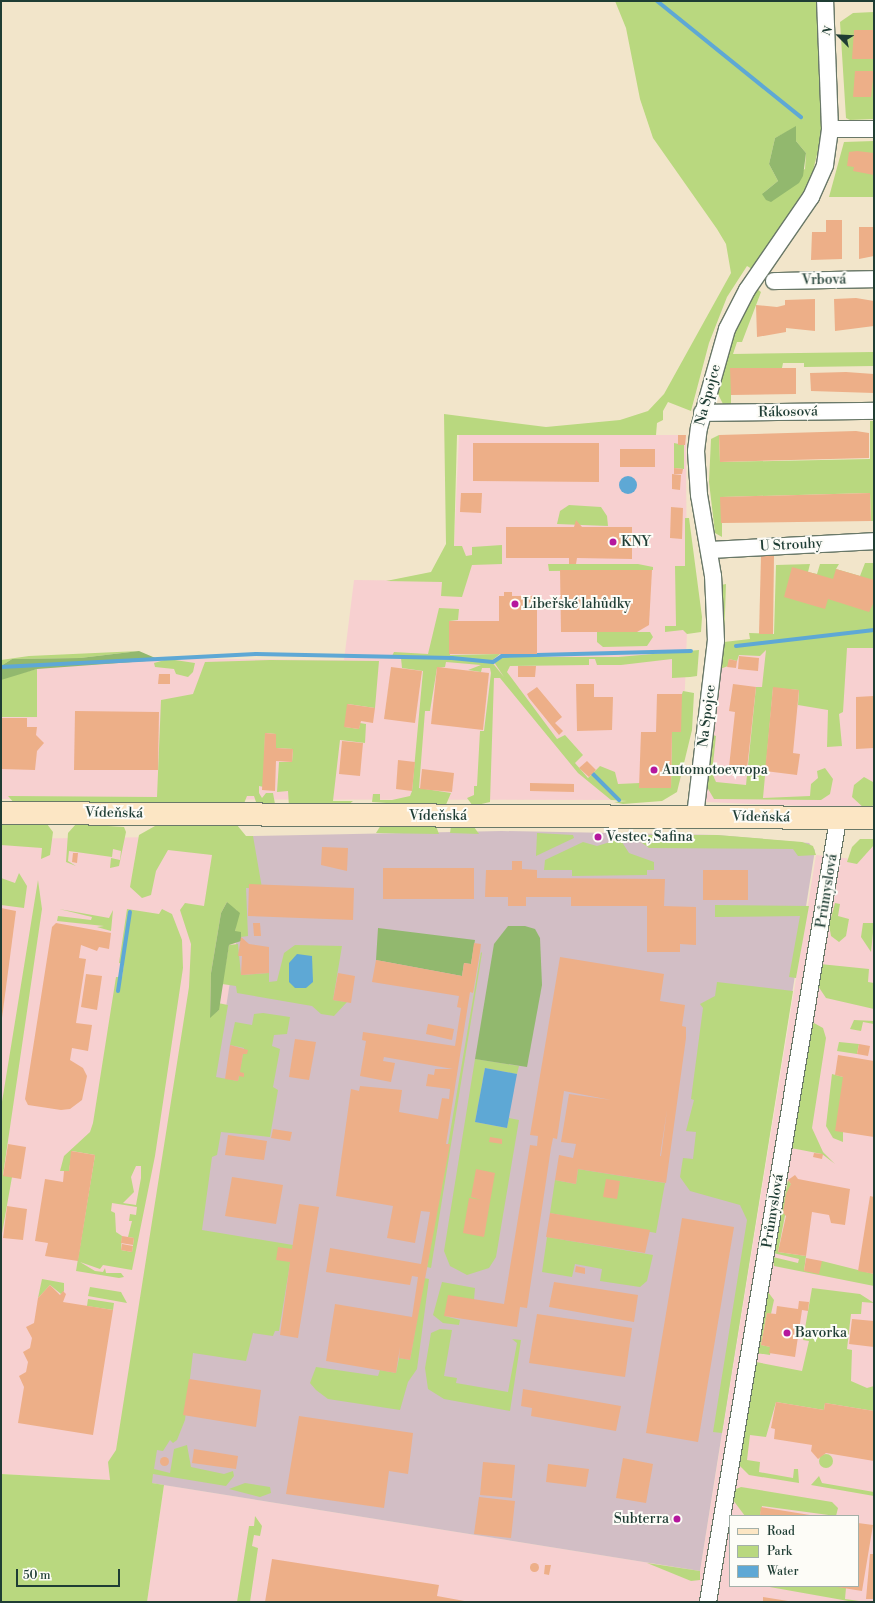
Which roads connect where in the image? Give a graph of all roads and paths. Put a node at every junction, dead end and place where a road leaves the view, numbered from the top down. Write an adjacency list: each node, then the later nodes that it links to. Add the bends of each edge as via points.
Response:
1 (825, 1): 2 (street, Na Spojce)
2 (830, 129): 3 (street); 7 (street, Na Spojce, via 825,165 811,197 747,290 727,329)
3 (874, 129)
4 (874, 279): 5 (street, Vrbová)
5 (774, 281)
6 (874, 411): 7 (street, Rákosová)
7 (702, 413): 9 (street, Na Spojce, via 696,450)
8 (874, 541): 9 (street, U Strouhy)
9 (709, 550): 11 (street, Na Spojce, via 716,641)
10 (1, 813): 11 (main road, Vídeňská)
11 (695, 816): 13 (main road, Vídeňská)
12 (874, 818): 13 (main road, Vídeňská)
13 (838, 819): 14 (street, Průmyslová)
14 (708, 1602)

